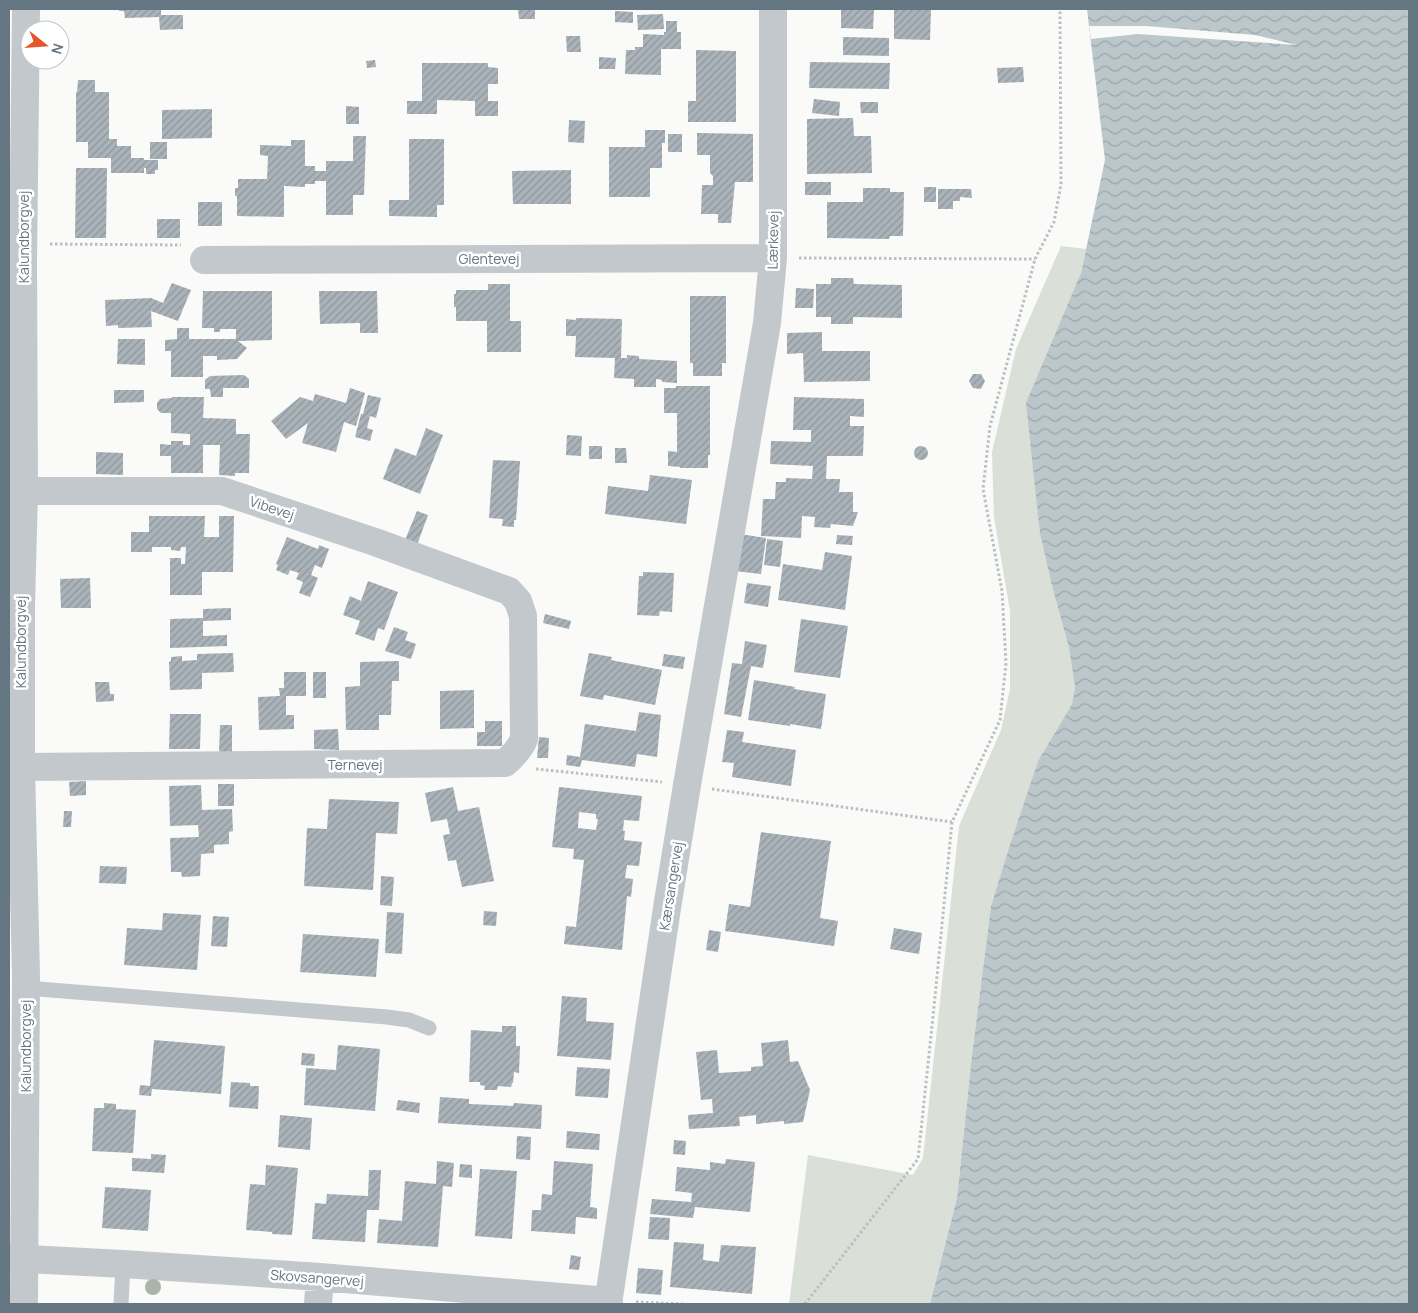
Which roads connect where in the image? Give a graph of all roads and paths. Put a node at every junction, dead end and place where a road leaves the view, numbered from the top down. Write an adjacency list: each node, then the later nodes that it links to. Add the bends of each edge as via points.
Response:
1 (26, 9): 4 (street, Kalundborgvej)
2 (773, 9): 5 (street, Lærkevej)
3 (1060, 9): 6 (path, via 1061,184 1054,222)
4 (23, 244): 7 (path, via 186,246); 8 (street, Kalundborgvej)
5 (774, 258): 6 (path); 7 (street, Glentevej); 9 (street, Lærkevej, via 767,323)
6 (1035, 259): 15 (path, via 990,426 983,489 1002,591 1006,662 1000,720)
7 (204, 260)
8 (16, 298): 10 (street, Kalundborgvej)
9 (742, 469): 14 (street, Kærsangervej)
10 (24, 491): 11 (street, Kalundborgvej); 12 (street, Vibevej, via 222,491 375,542 509,592 518,601 523,616 524,739)
11 (15, 606): 13 (street, Kalundborgvej)
12 (505, 763): 13 (street, Ternevej); 14 (path)
13 (22, 767): 16 (street, Kalundborgvej)
14 (687, 785): 15 (path); 21 (street, Kærsangervej)
15 (952, 822): 26 (path, via 918,1159)
16 (26, 988): 17 (lane, via 387,1017 409,1020); 18 (street, Kalundborgvej)
17 (429, 1028)
18 (17, 1258): 19 (street, Skovsangervej); 22 (street, Kalundborgvej)
19 (123, 1264): 20 (street, Skovsangervej); 23 (lane)
20 (320, 1277): 21 (street, Skovsangervej); 24 (street)
21 (609, 1303): 25 (path)
22 (24, 1304)
23 (121, 1304)
24 (318, 1304)
25 (683, 1304)
26 (805, 1304)

